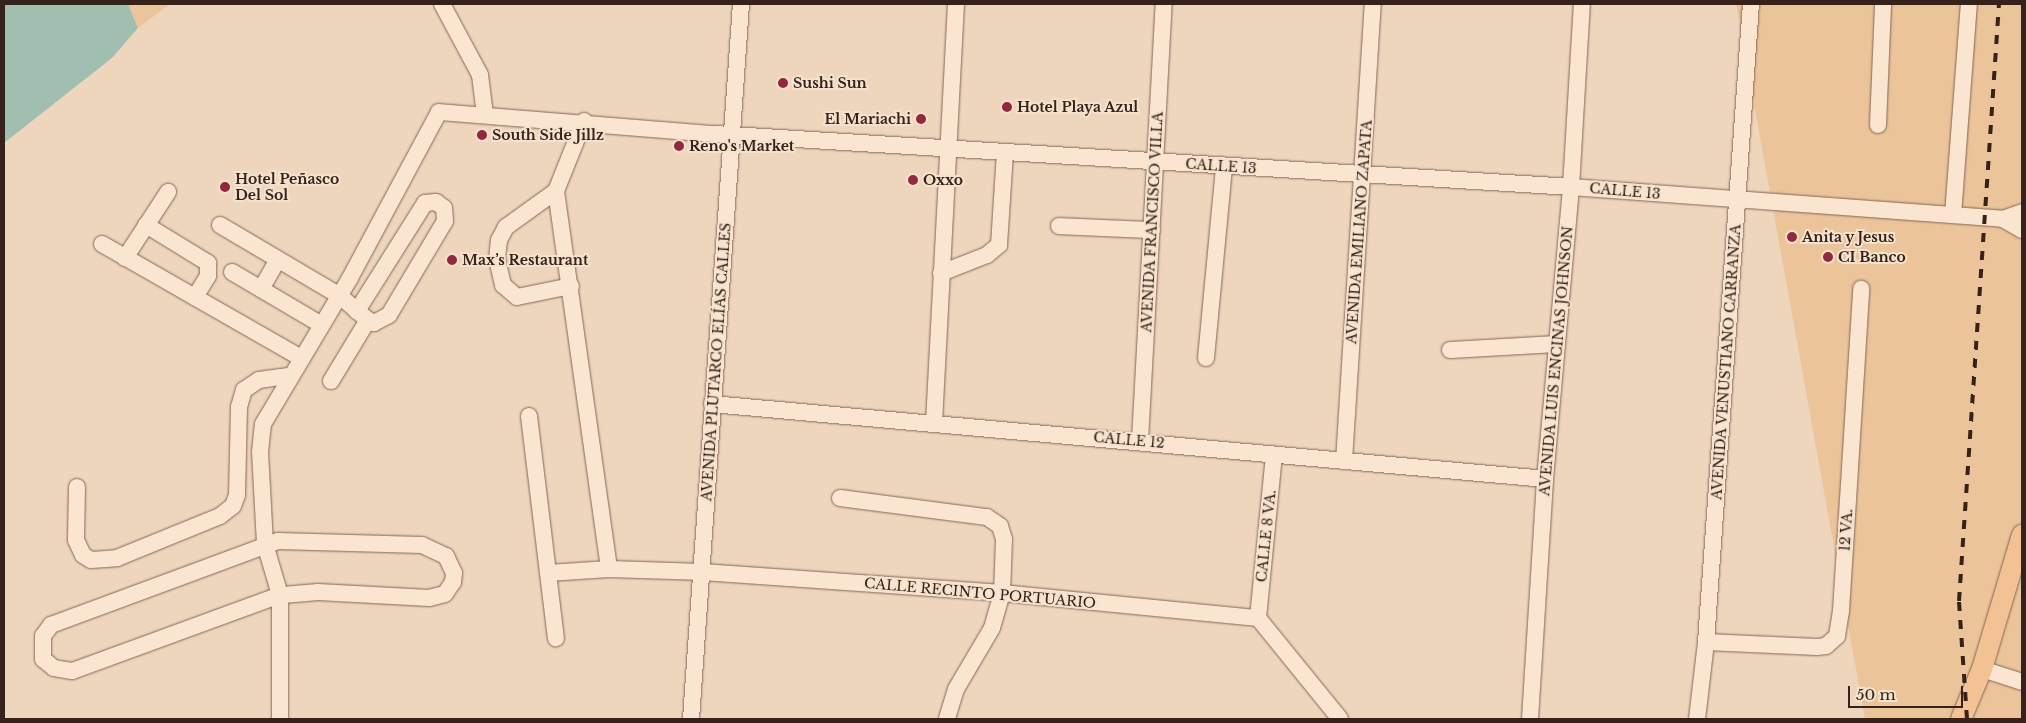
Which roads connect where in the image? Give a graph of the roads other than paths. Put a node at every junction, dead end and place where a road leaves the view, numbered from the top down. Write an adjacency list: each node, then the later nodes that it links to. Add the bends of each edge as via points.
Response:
1 (442, 4): 10 (street, via 480,75)
2 (741, 4): 13 (street, AVENIDA PLUTARCO ELÍAS CALLES)
3 (956, 4): 14 (street)
4 (1164, 4): 16 (street, AVENIDA FRANCISCO VILLA)
5 (1373, 4): 18 (street, AVENIDA EMILIANO ZAPATA)
6 (1582, 4): 19 (street, AVENIDA LUIS ENCINAS JOHNSON)
7 (1751, 4): 22 (street, AVENIDA VENUSTIANO CARRANZA)
8 (1883, 4): 12 (street)
9 (1968, 4): 24 (street)
10 (485, 115): 11 (street, CALLE 13); 39 (street, CALLE 13, via 439,112)
11 (584, 121): 13 (street, CALLE 13); 20 (street)
12 (1878, 125)
13 (732, 135): 14 (street, CALLE 13); 49 (street, AVENIDA PLUTARCO ELÍAS CALLES)
14 (948, 148): 15 (street, CALLE 13); 35 (street)
15 (1005, 152): 16 (street, CALLE 13); 35 (street, via 999,245 987,255)
16 (1156, 161): 17 (street, CALLE 13); 29 (street, AVENIDA FRANCISCO VILLA)
17 (1224, 166): 18 (street, CALLE 13); 46 (street)
18 (1364, 175): 19 (street, CALLE 13); 54 (street, AVENIDA EMILIANO ZAPATA)
19 (1571, 187): 22 (street, CALLE 13); 43 (street, AVENIDA LUIS ENCINAS JOHNSON)
20 (556, 191): 36 (street); 36 (street, via 506,227 499,240 497,259 503,285 517,297)
21 (168, 192): 26 (street)
22 (1738, 200): 24 (street, CALLE 13); 67 (street, AVENIDA VENUSTIANO CARRANZA)
23 (2022, 212): 25 (street)
24 (1953, 215): 25 (street, CALLE 13)
25 (2003, 219): 30 (street)
26 (146, 225): 32 (street); 40 (street, via 208,262 208,276)
27 (220, 225): 33 (street)
28 (1058, 226): 29 (street)
29 (1152, 230): 52 (street, AVENIDA FRANCISCO VILLA)
30 (2022, 230)
31 (102, 244): 32 (street)
32 (126, 258): 40 (street)
33 (278, 260): 37 (street); 39 (street)
34 (232, 272): 37 (street)
35 (941, 273): 51 (street)
36 (572, 286): 60 (street)
37 (260, 289): 42 (street)
38 (1861, 289): 67 (street, 12 VA., via 1837,636 1826,646 1817,647)
39 (340, 296): 41 (street); 42 (street)
40 (195, 297): 45 (street)
41 (362, 316): 41 (street, via 379,322 390,315 445,221 444,208 436,202 425,203); 48 (street)
42 (322, 325): 45 (street)
43 (1557, 344): 44 (street); 55 (street, AVENIDA LUIS ENCINAS JOHNSON)
44 (1450, 350)
45 (301, 358): 47 (street)
46 (1206, 358)
47 (289, 376): 56 (street, via 258,380 244,390 239,407 237,495 233,506 220,516 117,558 91,560 83,556 76,540); 59 (street, via 263,424 260,442)
48 (331, 381)
49 (712, 404): 51 (street, CALLE 12); 61 (street, AVENIDA PLUTARCO ELÍAS CALLES)
50 (529, 416): 62 (street)
51 (934, 423): 52 (street, CALLE 12)
52 (1140, 441): 53 (street, CALLE 12)
53 (1274, 455): 54 (street, CALLE 12); 65 (street, CALLE 8 VA.)
54 (1344, 461): 55 (street, CALLE 12)
55 (1545, 478): 74 (street, AVENIDA LUIS ENCINAS JOHNSON)
56 (77, 487)
57 (840, 498): 63 (street, via 987,517 1000,526 1004,540)
58 (2022, 535): 68 (main road)
59 (265, 544): 64 (street); 64 (street, via 292,541 422,545 446,556 454,572 451,588 438,598 318,592); 64 (street, via 51,625 43,636 43,659 54,668 72,671)
60 (609, 569): 61 (street, CALLE RECINTO PORTUARIO); 62 (street, CALLE RECINTO PORTUARIO)
61 (703, 572): 63 (street, CALLE RECINTO PORTUARIO); 71 (street, AVENIDA PLUTARCO ELÍAS CALLES)
62 (548, 573): 66 (street)
63 (1002, 593): 65 (street, CALLE RECINTO PORTUARIO); 72 (street, via 992,628 956,689)
64 (280, 595): 70 (street)
65 (1258, 618): 73 (street)
66 (556, 638)
67 (1706, 642): 75 (street, AVENIDA VENUSTIANO CARRANZA)
68 (1982, 669): 69 (street); 76 (main road)
69 (2022, 682)
70 (280, 719)
71 (691, 719)
72 (947, 719)
73 (1340, 719)
74 (1530, 719)
75 (1697, 719)
76 (1961, 719)

